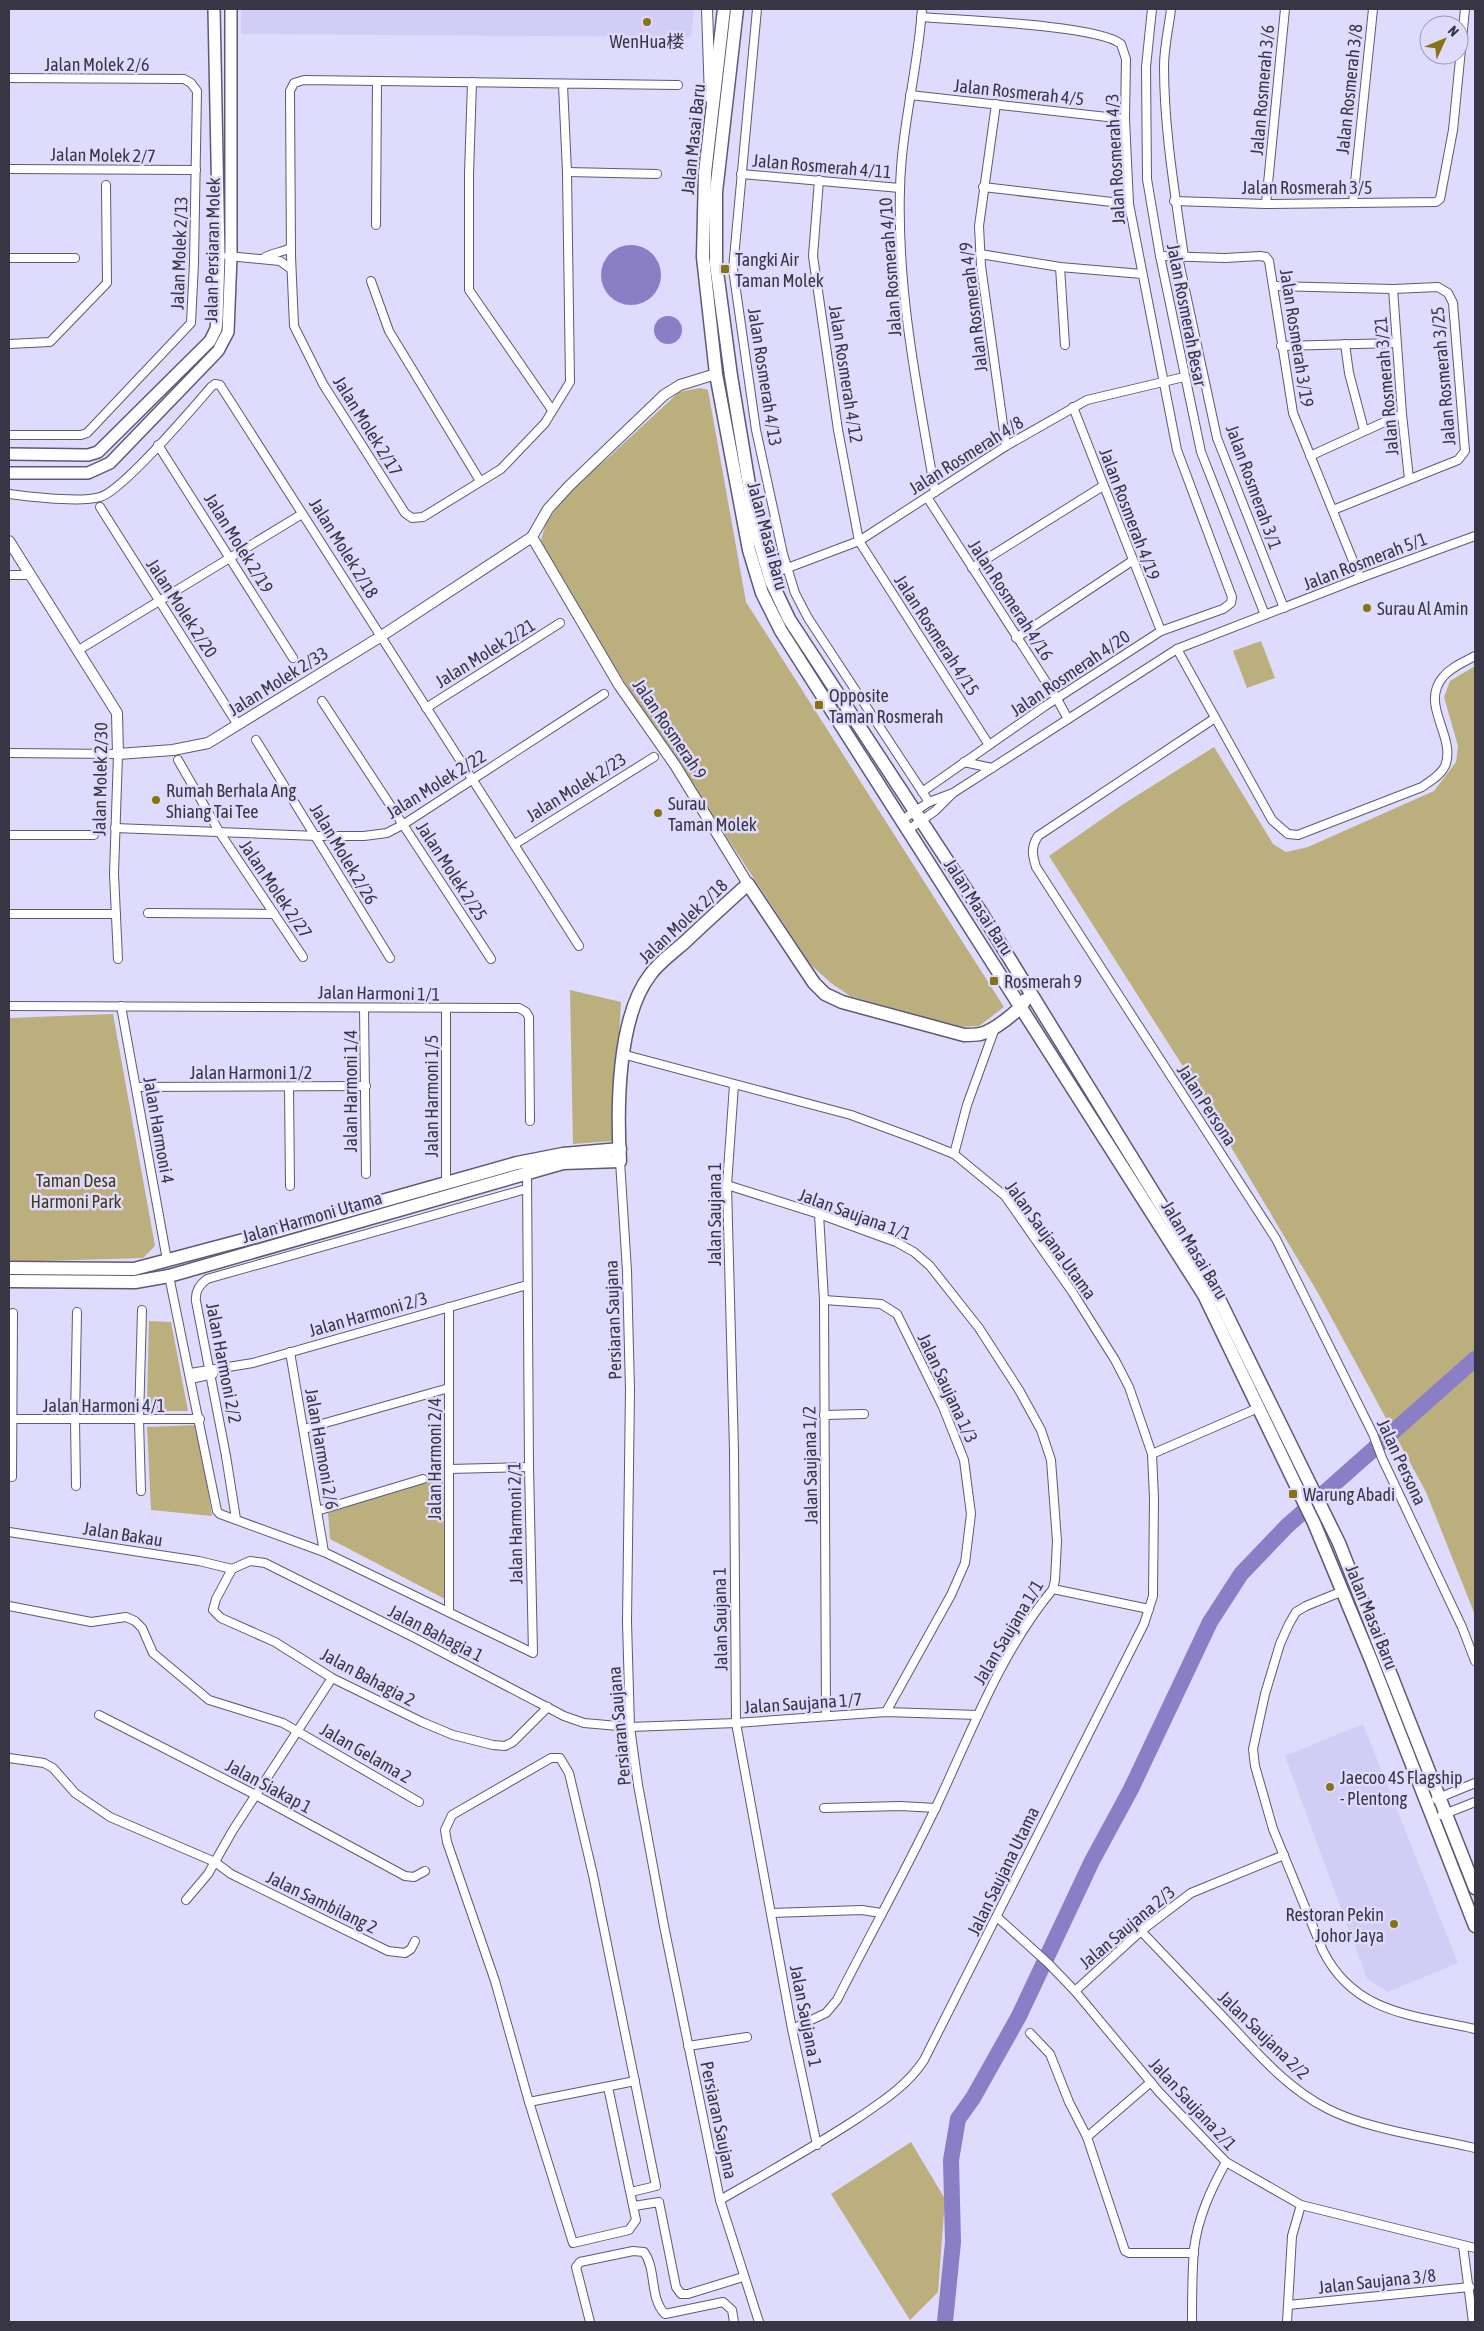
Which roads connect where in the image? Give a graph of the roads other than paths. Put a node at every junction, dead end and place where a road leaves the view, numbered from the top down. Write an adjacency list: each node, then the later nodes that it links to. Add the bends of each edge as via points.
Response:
1 (214, 9): 40 (main road, Jalan Persiaran Molek)
2 (230, 9): 40 (main road, Jalan Persiaran Molek)
3 (707, 9): 22 (street)
4 (724, 9): 22 (main road, Jalan Masai Baru)
5 (737, 9): 60 (main road, Jalan Masai Baru, via 716,192 716,264)
6 (757, 9): 28 (street, Jalan Rosmerah 4/13)
7 (922, 9): 13 (street, Jalan Rosmerah 4/10)
8 (1152, 9): 41 (street, Jalan Rosmerah Besar, via 1146,67 1147,179)
9 (1171, 9): 33 (street, Jalan Rosmerah 3/1, via 1164,64)
10 (1285, 9): 36 (street, Jalan Rosmerah 3/6)
11 (1373, 9): 34 (street, Jalan Rosmerah 3/8)
12 (1465, 9): 34 (street, Jalan Rosmerah 3/5, via 1453,130 1440,199 1436,202)
13 (921, 17): 20 (street, Jalan Rosmerah 4/10); 23 (street, Jalan Rosmerah 4/3, via 1108,36 1121,44 1126,59)
14 (9, 78): 15 (street, Jalan Molek 2/6)
15 (184, 79): 25 (street, Jalan Molek 2/13, via 196,91)
16 (377, 81): 17 (street, Jalan Molek 2/17); 37 (street); 38 (street, Jalan Molek 2/17, via 304,80 294,83 290,91)
17 (472, 82): 18 (street, Jalan Molek 2/17); 62 (street, via 470,290)
18 (564, 85): 19 (street, Jalan Molek 2/17); 26 (street, Jalan Molek 2/17)
19 (678, 85)
20 (910, 95): 21 (street, Jalan Rosmerah 4/5); 32 (street, Jalan Rosmerah 4/10)
21 (996, 104): 23 (street, Jalan Rosmerah 4/5); 31 (street, Jalan Rosmerah 4/9)
22 (712, 117): 57 (main road, Jalan Masai Baru, via 705,173 703,256)
23 (1125, 118): 35 (street, Jalan Rosmerah 4/3)
24 (9, 169): 25 (street, Jalan Molek 2/7)
25 (196, 170): 65 (street, Jalan Molek 2/13, via 191,323 87,433)
26 (567, 172): 27 (street); 62 (street, Jalan Molek 2/17, via 570,382)
27 (658, 174)
28 (741, 174): 29 (street, Jalan Rosmerah 4/11); 87 (street, Jalan Rosmerah 4/13, via 733,269 756,430)
29 (819, 180): 32 (street, Jalan Rosmerah 4/11); 83 (street, Jalan Rosmerah 4/12, via 813,256 838,430)
30 (106, 185): 53 (street, via 107,283 50,342)
31 (983, 187): 35 (street); 39 (street, Jalan Rosmerah 4/9)
32 (900, 188): 74 (street, Jalan Rosmerah 4/10, via 907,323)
33 (1174, 201): 36 (street, Jalan Rosmerah 3/5); 42 (street, Jalan Rosmerah 3/1)
34 (1353, 202): 36 (street, Jalan Rosmerah 3/5)
35 (1129, 204): 48 (street, Jalan Rosmerah 4/3)
36 (1266, 204)
37 (376, 225)
38 (291, 248): 45 (street); 47 (street, Jalan Molek 2/17)
39 (980, 254): 46 (street); 67 (street, Jalan Rosmerah 4/9)
40 (225, 256): 45 (street); 68 (main road, Jalan Persiaran Molek, via 216,329 210,341 98,452 88,455); 70 (main road, Jalan Persiaran Molek, via 228,332 225,341 110,463 88,473)
41 (1160, 256): 42 (street, Jalan Rosmerah 3/19); 58 (street, Jalan Rosmerah Besar)
42 (1181, 257): 50 (street, Jalan Rosmerah 3/19, via 1266,257); 94 (street, Jalan Rosmerah 3/1, via 1217,438)
43 (9, 258): 44 (street)
44 (75, 258)
45 (264, 258): 47 (street, via 280,261)
46 (1060, 267): 48 (street); 55 (street)
47 (291, 269): 72 (street, Jalan Molek 2/17, via 294,326 303,347 405,513 412,518 423,517)
48 (1142, 274): 59 (street, Jalan Rosmerah 4/3)
49 (371, 281): 72 (street, via 389,331)
50 (1273, 286): 51 (street, Jalan Rosmerah 3/25); 56 (street, Jalan Rosmerah 3/19)
51 (1393, 289): 52 (street, Jalan Rosmerah 3/21); 71 (street, Jalan Rosmerah 3/25, via 1438,287 1451,297 1466,446 1458,460)
52 (1396, 343): 54 (street); 63 (street, Jalan Rosmerah 3/21)
53 (9, 344)
54 (1345, 344): 56 (street); 64 (street)
55 (1066, 345)
56 (1282, 346): 69 (street, Jalan Rosmerah 3/19, via 1293,413)
57 (716, 374): 60 (main road, via 728,381); 81 (street, via 680,385 664,395 569,486 548,509); 125 (main road, Jalan Masai Baru, via 747,541 762,593 781,631)
58 (1184, 377): 59 (street, Jalan Rosmerah 4/8); 95 (street, Jalan Rosmerah Besar, via 1200,452)
59 (1163, 381): 61 (street, Jalan Rosmerah 4/8, via 1087,400); 92 (street, Jalan Rosmerah 4/3, via 1177,450)
60 (735, 400): 90 (main road, Jalan Masai Baru, via 757,533)
61 (1073, 407): 67 (street, Jalan Rosmerah 4/8); 73 (street, Jalan Rosmerah 4/19)
62 (552, 410): 72 (street, Jalan Molek 2/17, via 545,423 501,469)
63 (1402, 414): 64 (street); 71 (street, Jalan Rosmerah 3/21)
64 (1364, 430): 69 (street)
65 (9, 434)
66 (158, 445): 75 (street, Jalan Molek 2/18, via 130,475 101,497 48,498); 79 (street, Jalan Molek 2/18, via 211,387 220,385); 84 (street, Jalan Molek 2/19)
67 (1006, 446): 74 (street, Jalan Rosmerah 4/8)
68 (9, 454)
69 (1310, 456): 78 (street, Jalan Rosmerah 3/19)
70 (9, 473)
71 (1409, 479): 78 (street)
72 (480, 481)
73 (1103, 486): 85 (street, Jalan Rosmerah 4/19); 86 (street)
74 (935, 492): 76 (street, Jalan Rosmerah 4/8)
75 (9, 494)
76 (927, 497): 83 (street, Jalan Rosmerah 4/8); 86 (street, Jalan Rosmerah 4/16)
77 (100, 507): 93 (street, Jalan Molek 2/20)
78 (1333, 510): 91 (street, Jalan Rosmerah 3/19)
79 (302, 514): 84 (street); 98 (street, Jalan Molek 2/18)
80 (1475, 536): 91 (street, Jalan Rosmerah 5/1)
81 (532, 538): 98 (street, Jalan Molek 2/33); 132 (street, Jalan Rosmerah 9, via 619,685 675,766)
82 (9, 541): 89 (street, Jalan Molek 2/30)
83 (859, 541): 87 (street, Jalan Rosmerah 4/8); 112 (street, Jalan Rosmerah 4/15)
84 (230, 557): 93 (street); 103 (street, Jalan Molek 2/19)
85 (1132, 561): 97 (street, Jalan Rosmerah 4/19); 99 (street)
86 (972, 568): 99 (street, Jalan Rosmerah 4/16)
87 (786, 569): 90 (street, Jalan Rosmerah 4/8); 120 (street, Jalan Rosmerah 4/13, via 808,618)
88 (9, 575): 89 (street)
89 (29, 575): 101 (street, Jalan Molek 2/30)
90 (769, 575): 123 (main road, Jalan Masai Baru, via 789,619)
91 (1360, 578): 94 (street, Jalan Rosmerah 5/1)
92 (1230, 590): 97 (street, Jalan Rosmerah 4/20, via 1232,597 1228,607)
93 (159, 600): 101 (street); 110 (street, Jalan Molek 2/20)
94 (1284, 608): 95 (street, Jalan Rosmerah 5/1)
95 (1265, 615): 100 (street, Jalan Rosmerah 5/1)
96 (560, 623): 107 (street, Jalan Molek 2/21)
97 (1161, 631): 105 (street, Jalan Rosmerah 4/20)
98 (380, 637): 107 (street, Jalan Molek 2/18); 110 (street, Jalan Molek 2/33)
99 (1016, 638): 105 (street, Jalan Rosmerah 4/16)
100 (1177, 649): 108 (street); 109 (street, Jalan Rosmerah 5/1)
101 (77, 650): 114 (street, Jalan Molek 2/30, via 117,712)
102 (1475, 656): 108 (street, via 1451,669 1436,687 1436,709 1448,753 1445,767 1435,778 1422,787 1298,834 1288,834 1272,820)
103 (293, 658)
104 (604, 694): 119 (street, Jalan Molek 2/22)
105 (1057, 699): 109 (street, Jalan Rosmerah 4/16); 112 (street, Jalan Rosmerah 4/20)
106 (322, 701): 124 (street, Jalan Molek 2/25)
107 (426, 708): 119 (street, Jalan Molek 2/18)
108 (1215, 718): 204 (street, Jalan Persona, via 1038,836 1032,845 1032,855 1036,867 1276,1240 1373,1434)
109 (1068, 719): 118 (street, Jalan Rosmerah 5/1)
110 (238, 724): 114 (street, Jalan Molek 2/33, via 208,743 172,750)
111 (256, 740): 130 (street, Jalan Molek 2/26)
112 (989, 745): 117 (street, Jalan Rosmerah 4/20)
113 (9, 753): 114 (street, Jalan Molek 2/33)
114 (118, 754): 126 (street, Jalan Molek 2/30)
115 (654, 757): 131 (street, Jalan Molek 2/23)
116 (178, 760): 127 (street, Jalan Molek 2/27)
117 (964, 762): 118 (street); 120 (street, Jalan Rosmerah 4/20)
118 (992, 768): 121 (street, Jalan Rosmerah 5/1)
119 (472, 780): 124 (street, Jalan Molek 2/22); 131 (street, Jalan Molek 2/18)
120 (922, 792): 122 (street, Jalan Rosmerah 4/13)
121 (953, 793): 122 (street); 123 (street, via 935,811)
122 (929, 802): 123 (street)
123 (918, 816): 125 (street); 142 (main road, Jalan Masai Baru)
124 (404, 824): 130 (street, Jalan Molek 2/22, via 376,835); 140 (street, Jalan Molek 2/25)
125 (905, 825): 145 (main road, Jalan Masai Baru)
126 (116, 828): 127 (street, Jalan Molek 2/22); 134 (street, Jalan Molek 2/30)
127 (220, 832): 130 (street, Jalan Molek 2/22); 136 (street, Jalan Molek 2/27)
128 (9, 835): 129 (street)
129 (94, 835)
130 (316, 836): 139 (street, Jalan Molek 2/26)
131 (515, 844): 137 (street, Jalan Molek 2/18)
132 (748, 884): 148 (main road, Jalan Rosmerah 9, via 814,983 825,994 842,1002 964,1035 980,1034); 149 (main road, Jalan Molek 2/18, via 650,975 627,1025)
133 (9, 914): 134 (street)
134 (116, 914): 141 (street, Jalan Molek 2/30)
135 (148, 914): 136 (street)
136 (274, 914): 138 (street, Jalan Molek 2/27)
137 (579, 946)
138 (303, 957)
139 (390, 958)
140 (491, 958)
141 (118, 959)
142 (1024, 982): 145 (main road, via 1026,997); 198 (main road, Jalan Masai Baru, via 1219,1299 1326,1514)
143 (9, 1006): 144 (street, Jalan Harmoni 1/1)
144 (121, 1006): 146 (street, Jalan Harmoni 1/1); 152 (street, Jalan Harmoni 4)
145 (1021, 1006): 148 (main road, Jalan Rosmerah 9); 178 (main road, Jalan Masai Baru, via 1204,1295)
146 (364, 1008): 147 (street, Jalan Harmoni 1/1); 151 (street, Jalan Harmoni 1/4)
147 (446, 1009): 154 (street, Jalan Harmoni 1/1, via 519,1008 526,1012 529,1017); 159 (street, Jalan Harmoni 1/5)
148 (995, 1028): 155 (street, via 972,1089)
149 (622, 1054): 150 (street, Jalan Saujana Utama); 156 (main road, Jalan Molek 2/18)
150 (734, 1085): 155 (street, Jalan Saujana Utama, via 851,1115); 160 (street, Jalan Saujana 1)
151 (366, 1086): 153 (street, Jalan Harmoni 1/2); 158 (street, Jalan Harmoni 1/4)
152 (136, 1087): 153 (street, Jalan Harmoni 1/2); 164 (street, Jalan Harmoni 4)
153 (289, 1087): 161 (street)
154 (530, 1121)
155 (954, 1154): 186 (street, Jalan Saujana Utama, via 1005,1196 1073,1293 1119,1367)
156 (620, 1155): 157 (main road, Jalan Harmoni Utama, via 564,1154); 212 (street, Persiaran Saujana, via 630,1390 627,1622)
157 (527, 1167): 159 (main road, Jalan Harmoni Utama); 162 (street, Jalan Harmoni 2/1); 166 (main road, Jalan Harmoni Utama)
158 (366, 1174)
159 (446, 1183): 164 (main road, Jalan Harmoni Utama)
160 (727, 1185): 163 (street, Jalan Saujana 1/1); 211 (street, Jalan Saujana 1, via 734,1451)
161 (290, 1186)
162 (526, 1189): 168 (street, Jalan Harmoni 2/1); 175 (street, Jalan Harmoni 2/2, via 207,1279 196,1295)
163 (819, 1214): 169 (street, Jalan Saujana 1/2); 199 (street, Jalan Saujana 1/1, via 896,1242 930,1266 979,1328 1019,1390 1041,1430 1051,1460 1057,1541)
164 (167, 1260): 165 (main road, Jalan Harmoni Utama, via 134,1269)
165 (9, 1268)
166 (169, 1276): 167 (main road, Jalan Harmoni Utama, via 135,1282); 176 (street)
167 (9, 1281)
168 (527, 1285): 170 (street, Jalan Harmoni 2/3); 187 (street, Jalan Harmoni 2/1)
169 (824, 1300): 180 (street, Jalan Saujana 1/2); 207 (street, Jalan Saujana 1/3, via 881,1304 897,1314 943,1407 964,1460 972,1514 965,1563 951,1595)
170 (449, 1307): 174 (street, Jalan Harmoni 2/3); 177 (street, Jalan Harmoni 2/4)
171 (142, 1310): 184 (street)
172 (77, 1312): 183 (street)
173 (14, 1313): 181 (street)
174 (290, 1352): 175 (street, Jalan Harmoni 2/3); 185 (street, Jalan Harmoni 2/6)
175 (212, 1371): 176 (street, Jalan Harmoni 2/3); 194 (street, Jalan Harmoni 2/2)
176 (190, 1376): 182 (street)
177 (449, 1388): 185 (street); 188 (street, Jalan Harmoni 2/4)
178 (1258, 1408): 186 (street); 200 (main road, Jalan Masai Baru)
179 (864, 1414): 180 (street)
180 (824, 1415): 210 (street, Jalan Saujana 1/2)
181 (11, 1419): 183 (street, Jalan Harmoni 4/1); 189 (street)
182 (200, 1419): 184 (street, Jalan Harmoni 4/1); 194 (street, via 217,1511)
183 (75, 1420): 184 (street, Jalan Harmoni 4/1); 191 (street)
184 (140, 1420): 192 (street)
185 (304, 1429): 193 (street, Jalan Harmoni 2/6)
186 (1152, 1454): 202 (street, Jalan Saujana Utama, via 1153,1596)
187 (529, 1467): 188 (street); 203 (street, Jalan Harmoni 2/1, via 533,1653)
188 (449, 1469): 203 (street, Jalan Harmoni 2/4)
189 (12, 1477)
190 (423, 1479): 193 (street)
191 (76, 1486)
192 (141, 1491)
193 (317, 1511): 196 (street, Jalan Harmoni 2/6)
194 (236, 1519): 196 (street, Jalan Harmoni 2/1)
195 (9, 1532): 197 (street, Jalan Bakau)
196 (324, 1552): 203 (street, Jalan Harmoni 2/1)
197 (232, 1569): 205 (street, Jalan Bahagia 2, via 213,1610 221,1618 275,1642); 206 (street, Jalan Bahagia 1, via 250,1561 265,1563)
198 (1351, 1573): 200 (main road, via 1351,1582); 217 (main road, Jalan Masai Baru)
199 (1053, 1590): 202 (street); 209 (street, Jalan Saujana 1/1, via 1011,1652)
200 (1344, 1591): 219 (main road, Jalan Masai Baru); 225 (street, via 1296,1612 1265,1694 1254,1739 1254,1766)
201 (9, 1606): 213 (street, Jalan Gelama 2, via 91,1622 126,1618 135,1621 153,1653 209,1700)
202 (1149, 1609): 232 (street, Jalan Saujana Utama)
203 (449, 1612)
204 (1475, 1661)
205 (332, 1678): 206 (street, Jalan Bahagia 2, via 422,1722 501,1746 513,1742); 213 (street)
206 (548, 1707): 212 (street, Jalan Bahagia 1, via 584,1722)
207 (886, 1712): 209 (street, Jalan Saujana 1/7); 210 (street, Jalan Saujana 1/7)
208 (99, 1715): 216 (street, Jalan Siakap 1)
209 (978, 1715): 222 (street, Jalan Saujana 1/1)
210 (826, 1716): 211 (street, Jalan Saujana 1/7)
211 (736, 1723): 212 (street, Jalan Saujana 1/7); 230 (street, Jalan Saujana 1)
212 (630, 1727): 241 (street, Persiaran Saujana, via 648,1841)
213 (298, 1731): 216 (street); 218 (street, Jalan Gelama 2)
214 (9, 1758): 226 (street, via 44,1763 75,1793 110,1817)
215 (1475, 1783): 217 (street)
216 (256, 1795): 226 (street); 227 (street, Jalan Siakap 1, via 404,1876 414,1877)
217 (1440, 1797): 219 (street); 223 (main road, Jalan Masai Baru)
218 (419, 1802)
219 (1427, 1802): 224 (main road, Jalan Masai Baru)
220 (1475, 1802): 223 (street)
221 (824, 1808): 222 (street)
222 (936, 1808): 231 (street, Jalan Saujana 1/1)
223 (1446, 1814): 224 (street); 228 (main road, Jalan Masai Baru)
224 (1433, 1818): 233 (main road, Jalan Masai Baru)
225 (1284, 1855): 234 (street, Jalan Saujana 2/3, via 1194,1891); 238 (street, via 1331,1966 1354,1991 1385,2008)
226 (208, 1859): 229 (street); 235 (street, Jalan Sambilang 2, via 231,1874 388,1951 405,1953)
227 (425, 1871)
228 (1475, 1888)
229 (186, 1900)
230 (771, 1913): 231 (street, via 862,1910); 237 (street, Jalan Saujana 1)
231 (881, 1913): 237 (street, Jalan Saujana 1/1, via 834,2004 826,2013)
232 (997, 1917): 236 (street, Jalan Saujana 2/1); 247 (street, Jalan Saujana Utama, via 916,2074 900,2088)
233 (1475, 1926)
234 (1141, 1931): 236 (street, Jalan Saujana 2/3); 248 (street, Jalan Saujana 2/2, via 1262,2058 1296,2089 1350,2119)
235 (415, 1941)
236 (1074, 1991): 243 (street, Jalan Saujana 2/1)
237 (798, 2027): 247 (street, Jalan Saujana 1)
238 (1475, 2029)
239 (1030, 2033): 246 (street, via 1050,2054 1069,2102)
240 (747, 2037): 241 (street)
241 (688, 2046): 251 (street, Persiaran Saujana)
242 (635, 2081): 244 (street); 245 (street, via 569,1773 560,1758 551,1758 452,1815 445,1830 495,1981); 250 (street, via 656,2186)
243 (1151, 2082): 246 (street); 249 (street, Jalan Saujana 2/1)
244 (608, 2087): 245 (street); 250 (street)
245 (529, 2102): 253 (street, via 573,2243 629,2230 636,2220)
246 (1088, 2137): 256 (street, via 1124,2251)
247 (816, 2139): 251 (street, Jalan Saujana Utama)
248 (1475, 2148)
249 (1226, 2162): 252 (street, Jalan Saujana 2/1); 256 (street, via 1203,2209)
250 (631, 2192): 253 (street)
251 (720, 2200): 257 (street, Persiaran Saujana)
252 (1301, 2205): 254 (street, Jalan Saujana 2/1); 259 (street, via 1292,2236)
253 (634, 2206): 257 (street, via 659,2202 676,2288 681,2294)
254 (1464, 2246): 255 (street, Jalan Saujana 2/1); 258 (street)
255 (1475, 2248)
256 (1194, 2253): 263 (street)
257 (743, 2277): 262 (street, Persiaran Saujana)
258 (1470, 2287): 259 (street, Jalan Saujana 3/8); 265 (street)
259 (1288, 2305): 264 (street)
260 (590, 2322): 261 (street, via 576,2267 580,2262 633,2251 644,2252 649,2259 658,2307 665,2314 723,2302 732,2310)
261 (734, 2322)
262 (759, 2322)
263 (1192, 2322)
264 (1287, 2322)
265 (1473, 2322)

